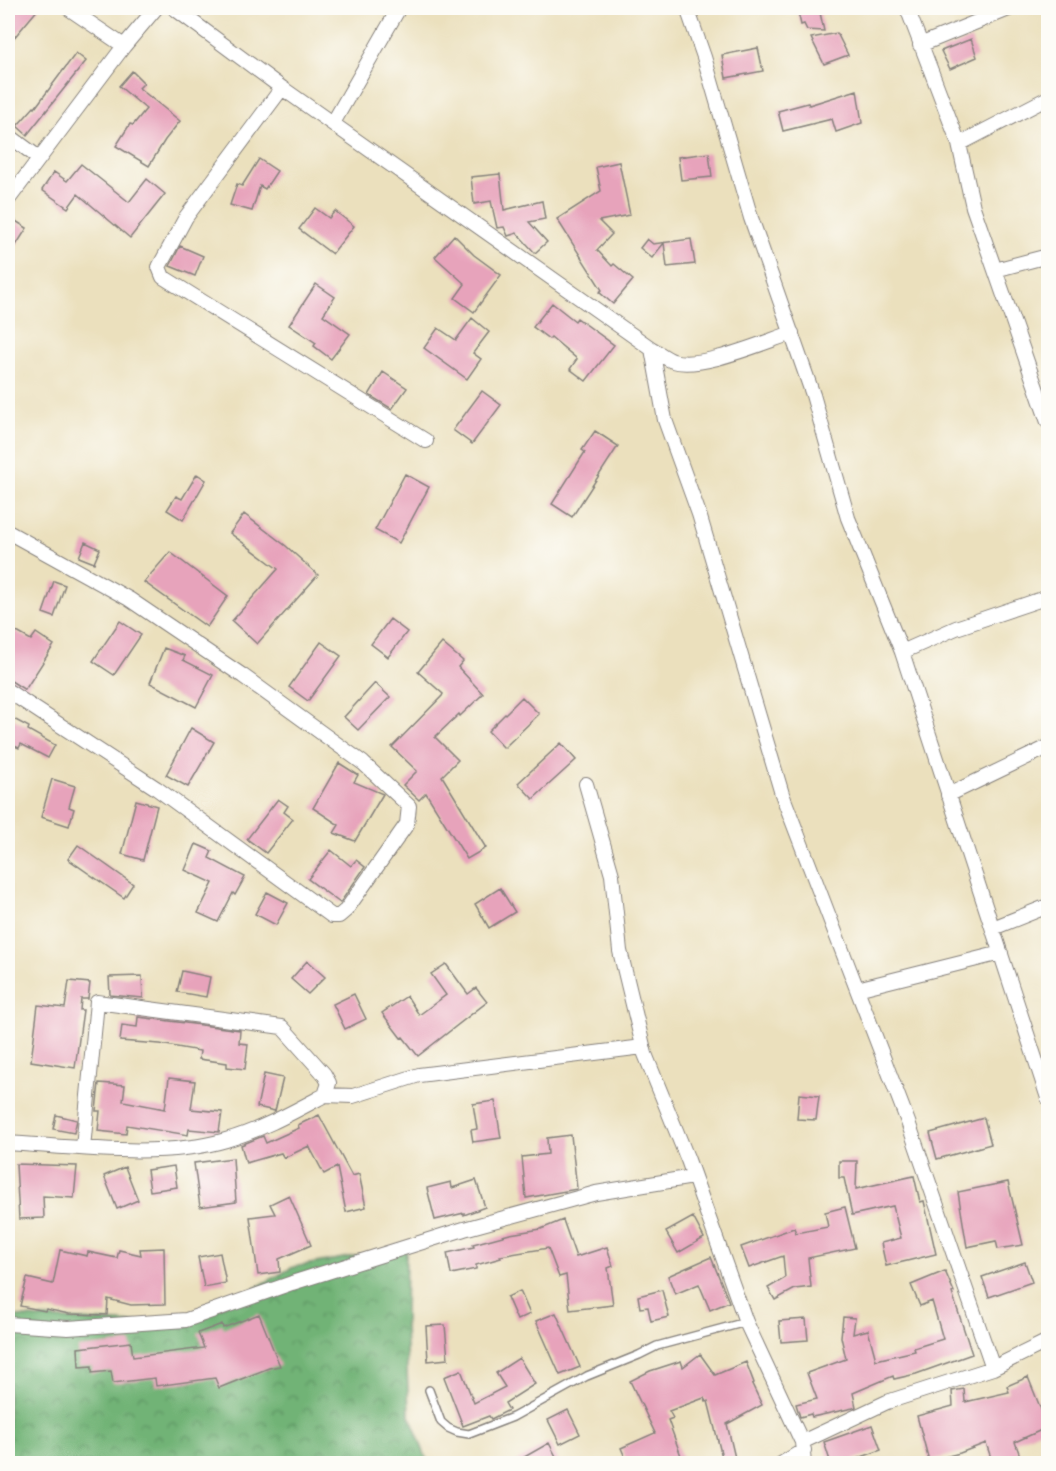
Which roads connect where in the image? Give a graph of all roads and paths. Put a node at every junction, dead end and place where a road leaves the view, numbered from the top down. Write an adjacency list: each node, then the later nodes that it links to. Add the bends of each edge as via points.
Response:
1 (68, 8): 9 (street)
2 (156, 8): 9 (street)
3 (174, 8): 10 (street)
4 (399, 8): 12 (street)
5 (687, 8): 19 (street, via 751,218)
6 (907, 8): 8 (street)
7 (1011, 8): 8 (street)
8 (920, 45): 14 (street)
9 (124, 46): 15 (street)
10 (282, 88): 12 (street); 23 (street, via 186,217 159,267 160,272)
11 (1048, 98): 14 (street)
12 (333, 123): 20 (street)
13 (8, 135): 15 (street)
14 (959, 144): 18 (street, via 973,207)
15 (39, 158): 16 (street)
16 (8, 200)
17 (1048, 256): 18 (street)
18 (995, 270): 21 (street)
19 (792, 333): 20 (street, via 710,360 673,361); 26 (street, via 848,518)
20 (652, 349): 34 (street, via 665,420 699,514 782,794)
21 (1045, 400): 22 (street)
22 (1048, 422)
23 (426, 441)
24 (8, 532): 27 (street, via 129,599 363,763 409,806 407,824 346,910 332,916 156,788)
25 (1048, 597): 26 (street, via 956,628)
26 (902, 652): 30 (street)
27 (8, 692)
28 (1048, 747): 30 (street)
29 (586, 784): 35 (street, via 612,874 620,951)
30 (948, 795): 32 (street)
31 (1048, 906): 32 (street)
32 (993, 928): 33 (street)
33 (1001, 952): 34 (street); 36 (street)
34 (857, 989): 45 (street, via 908,1122)
35 (643, 1047): 37 (street, via 419,1075 353,1096); 41 (street)
36 (1043, 1060): 38 (street)
37 (325, 1095): 40 (street, via 275,1121 225,1140 171,1149); 40 (street, via 329,1083 324,1074 282,1027 97,1002)
38 (1048, 1098)
39 (8, 1143): 40 (street)
40 (83, 1148)
41 (693, 1177): 42 (street); 43 (street, via 596,1193 464,1229 292,1282 186,1320 68,1328)
42 (746, 1322): 46 (lane, via 657,1346 587,1376 513,1417 469,1434 441,1422); 47 (street)
43 (8, 1323)
44 (1048, 1341): 45 (street)
45 (993, 1368): 47 (street, via 887,1402)
46 (429, 1390)
47 (803, 1452): 48 (street)
48 (781, 1464)

